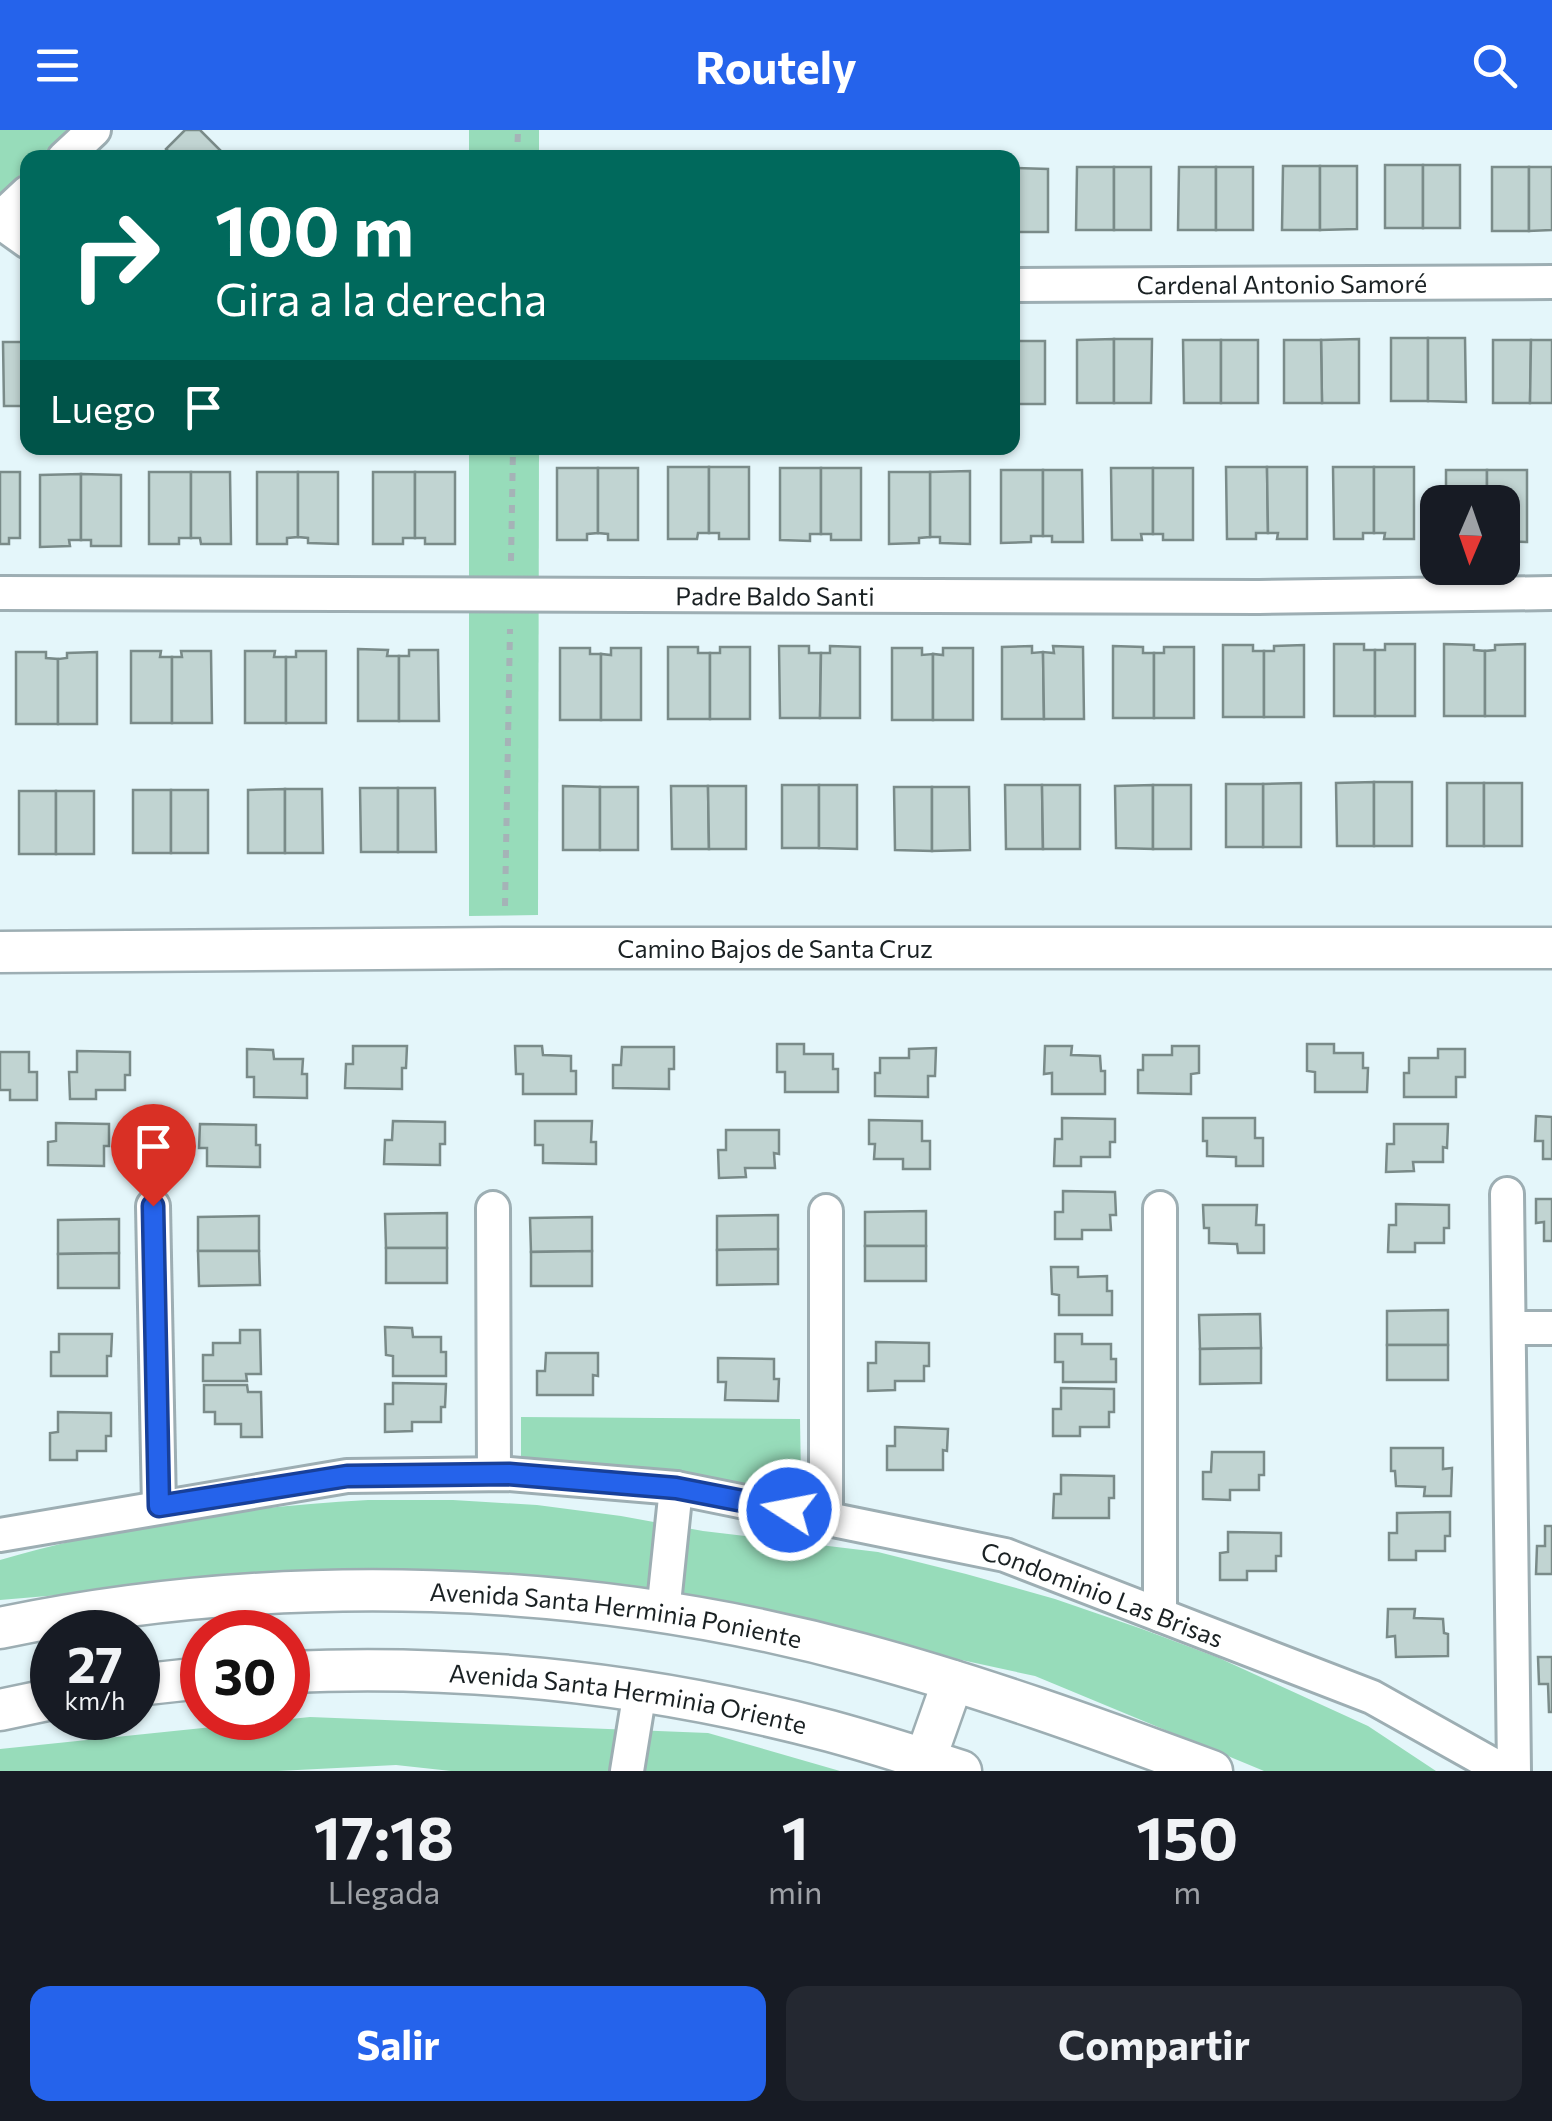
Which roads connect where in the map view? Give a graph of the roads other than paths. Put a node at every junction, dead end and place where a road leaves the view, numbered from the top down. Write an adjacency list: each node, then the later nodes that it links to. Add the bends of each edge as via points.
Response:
1 (94, 130): 2 (street)
2 (73, 150)
3 (20, 200): 4 (street)
4 (0, 220): 5 (street)
5 (20, 236)
6 (1552, 282): 7 (street, Cardenal Antonio Samoré)
7 (1020, 285)
8 (0, 592): 9 (street, Padre Baldo Santi)
9 (1552, 593)
10 (1552, 948): 11 (street, Camino Bajos de Santa Cruz)
11 (0, 952)
12 (1507, 1194): 17 (street)
13 (153, 1206): 21 (street)
14 (493, 1208): 19 (street)
15 (1160, 1208): 25 (street)
16 (826, 1211): 22 (street)
17 (1508, 1328): 18 (street); 36 (street)
18 (1552, 1328)
19 (494, 1474): 20 (street, Condominio Las Brisas); 21 (street, Condominio Las Brisas, via 347,1476)
20 (676, 1488): 22 (street, Condominio Las Brisas); 24 (street)
21 (159, 1506): 23 (street, Condominio Las Brisas)
22 (826, 1518): 25 (street, Condominio Las Brisas, via 1005,1555)
23 (0, 1535)
24 (664, 1613): 26 (street, Avenida Santa Herminia Poniente, via 454,1592 349,1591 138,1605); 28 (street, Avenida Santa Herminia Poniente, via 762,1630)
25 (1160, 1615): 35 (street, Condominio Las Brisas, via 1372,1698)
26 (0, 1628)
27 (310, 1671): 29 (street, Avenida Santa Herminia Oriente, via 442,1671)
28 (953, 1680): 32 (street); 34 (street, Avenida Santa Herminia Poniente)
29 (640, 1691): 32 (street, Avenida Santa Herminia Oriente, via 831,1731); 33 (street)
30 (30, 1704): 31 (street)
31 (0, 1710)
32 (943, 1765)
33 (627, 1771)
34 (1212, 1771)
35 (1504, 1771)
36 (1514, 1771)

